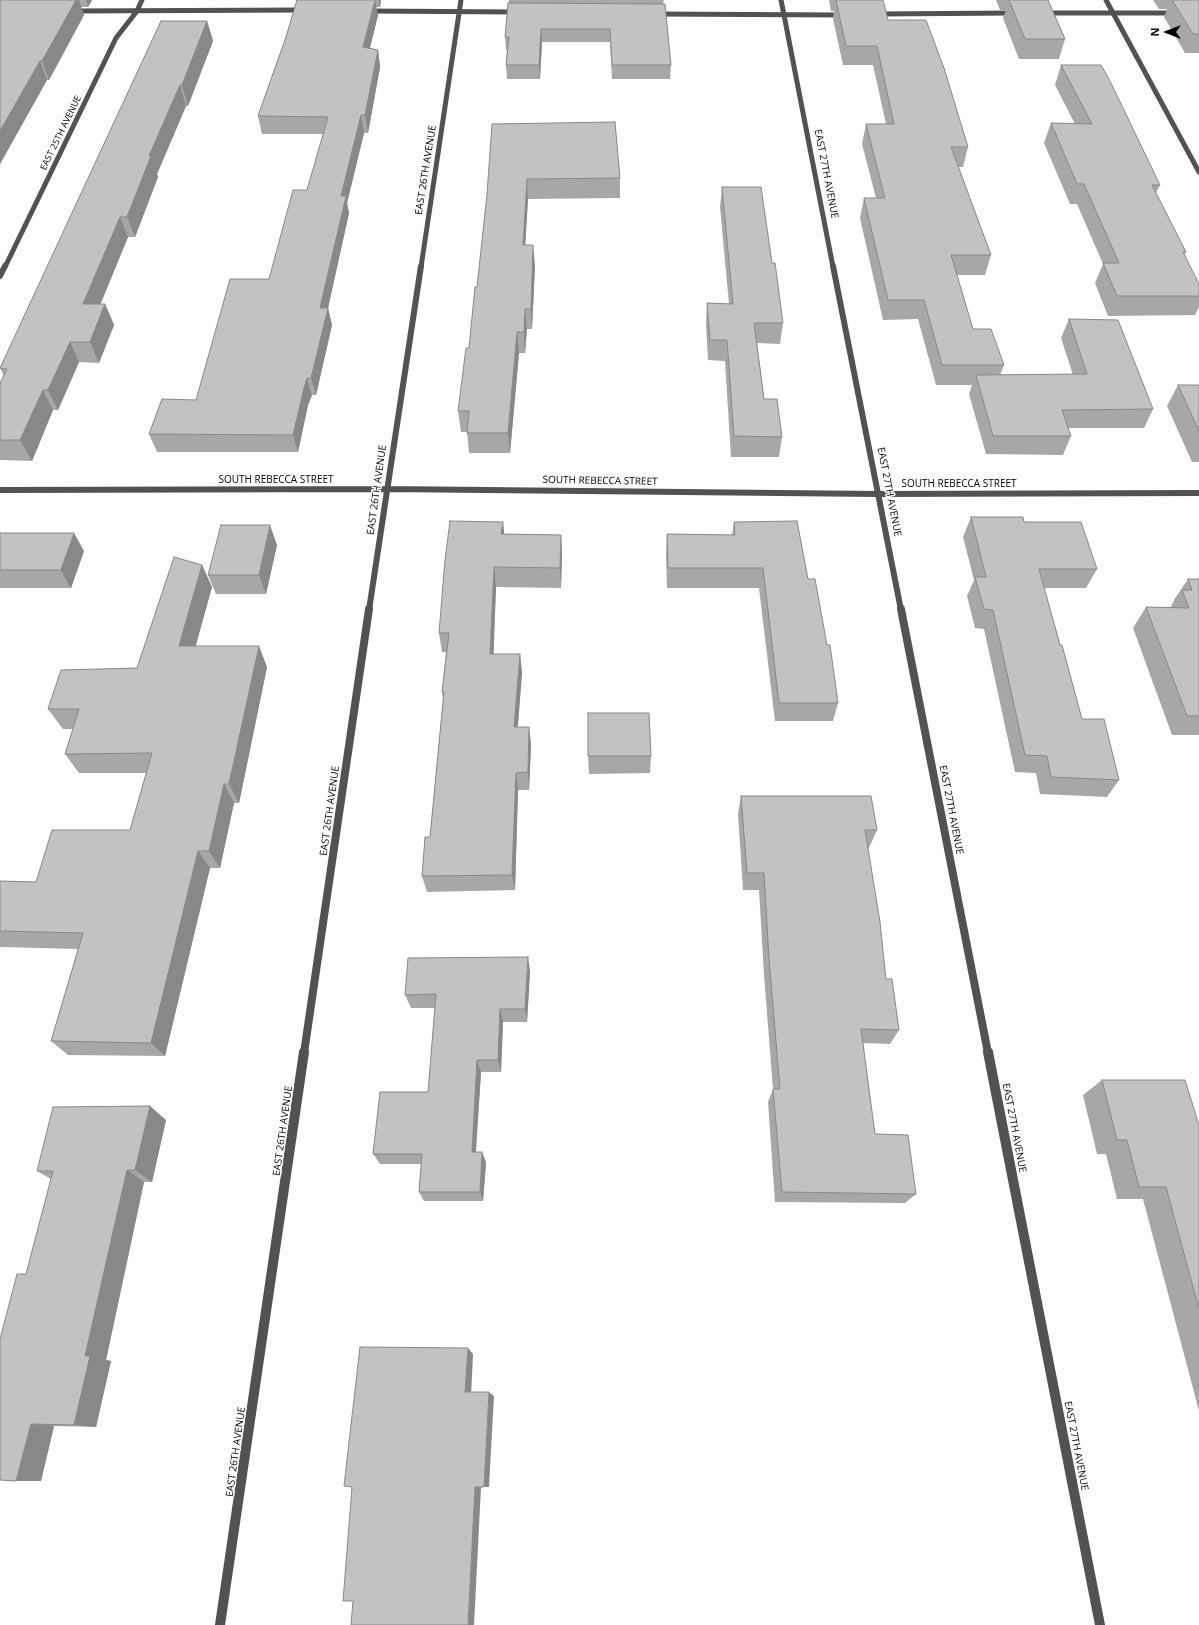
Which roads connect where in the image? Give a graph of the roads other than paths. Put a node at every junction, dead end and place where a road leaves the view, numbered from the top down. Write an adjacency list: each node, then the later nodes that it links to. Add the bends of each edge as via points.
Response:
1 (142, 0): 7 (street, EAST 25TH AVENUE)
2 (461, 0): 9 (street, EAST 26TH AVENUE)
3 (781, 0): 18 (street, EAST 27TH AVENUE)
4 (1106, 0): 13 (street)
5 (308, 10): 7 (street)
6 (68, 11): 7 (street)
7 (137, 11): 20 (street, EAST 25TH AVENUE, via 116,38)
8 (364, 11): 9 (street)
9 (460, 12): 10 (street); 22 (street, EAST 26TH AVENUE)
10 (523, 12)
11 (1019, 13): 17 (street)
12 (1035, 13): 13 (street)
13 (1113, 13): 14 (street); 19 (street)
14 (1183, 13)
15 (649, 14): 18 (street)
16 (846, 14): 18 (street)
17 (870, 14)
18 (784, 15): 24 (street, EAST 27TH AVENUE)
19 (1199, 172)
20 (0, 276)
21 (0, 490): 22 (street, SOUTH REBECCA STREET)
22 (387, 490): 24 (street, SOUTH REBECCA STREET); 25 (street, EAST 26TH AVENUE)
23 (1199, 493): 24 (street, SOUTH REBECCA STREET)
24 (878, 494): 26 (street, EAST 27TH AVENUE)
25 (220, 1625)
26 (1100, 1625)

